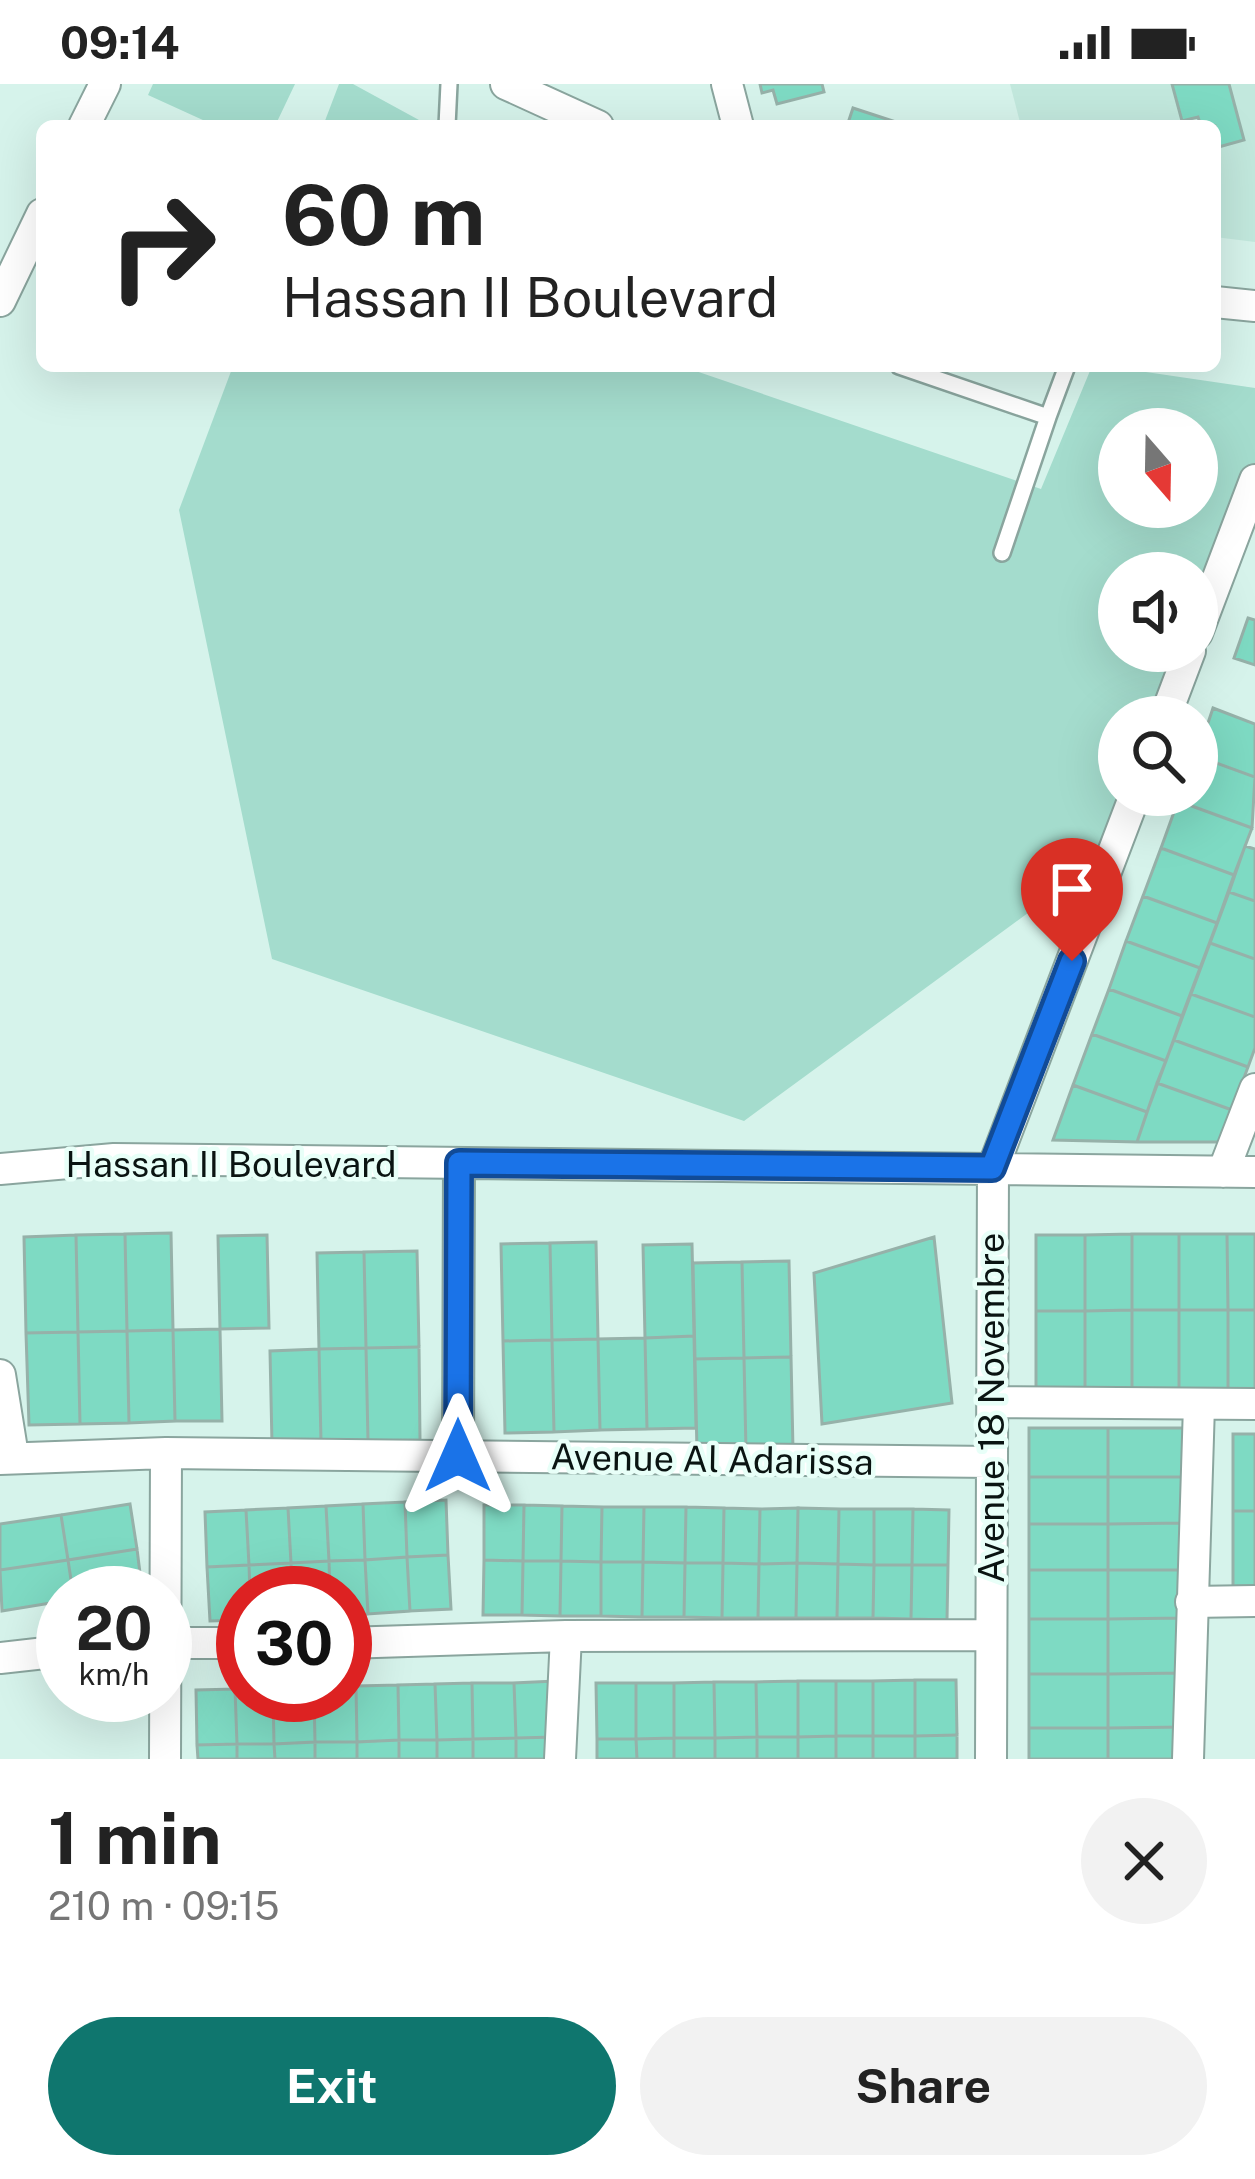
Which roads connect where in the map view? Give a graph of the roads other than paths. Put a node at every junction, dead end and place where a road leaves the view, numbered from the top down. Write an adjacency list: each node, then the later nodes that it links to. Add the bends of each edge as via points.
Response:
1 (105, 84): 5 (street)
2 (448, 84): 6 (lane)
3 (506, 84): 7 (street)
4 (727, 84): 8 (street)
5 (88, 120)
6 (447, 120)
7 (585, 120)
8 (736, 120)
9 (36, 226): 10 (street)
10 (1, 295)
11 (1221, 303): 12 (street)
12 (1255, 306)
13 (917, 372): 15 (lane)
14 (1064, 372): 15 (lane)
15 (1048, 417): 17 (lane)
16 (1255, 480): 18 (street)
17 (1002, 553)
18 (1240, 563): 19 (street)
19 (1218, 599)
20 (1127, 816): 23 (street, Avenue 18 Novembre)
21 (1255, 1089): 25 (street)
22 (459, 1163): 23 (street, Hassan II Boulevard); 24 (street, Hassan II Boulevard, via 114,1160); 32 (street)
23 (992, 1168): 25 (street, Hassan II Boulevard); 28 (street, Avenue 18 Novembre)
24 (0, 1169)
25 (1223, 1172): 26 (street, Hassan II Boulevard)
26 (1255, 1172)
27 (0, 1375): 33 (street)
28 (992, 1402): 30 (street); 34 (street, Avenue 18 Novembre)
29 (1255, 1404): 30 (street)
30 (1199, 1405): 37 (street)
31 (166, 1453): 32 (street, Avenue Al Adarissa); 33 (street, Avenue Al Adarissa); 35 (street)
32 (458, 1456): 34 (street, Avenue Al Adarissa)
33 (6, 1458)
34 (992, 1462): 39 (street, Avenue 18 Novembre)
35 (166, 1566)
36 (1255, 1601): 37 (street)
37 (1191, 1602): 47 (street)
38 (566, 1636): 39 (street); 40 (street); 45 (street)
39 (989, 1636): 46 (street, Avenue 18 Novembre)
40 (372, 1641)
41 (36, 1654): 42 (street)
42 (0, 1658)
43 (165, 1722): 44 (street)
44 (165, 1759)
45 (560, 1759)
46 (991, 1759)
47 (1188, 1759)

